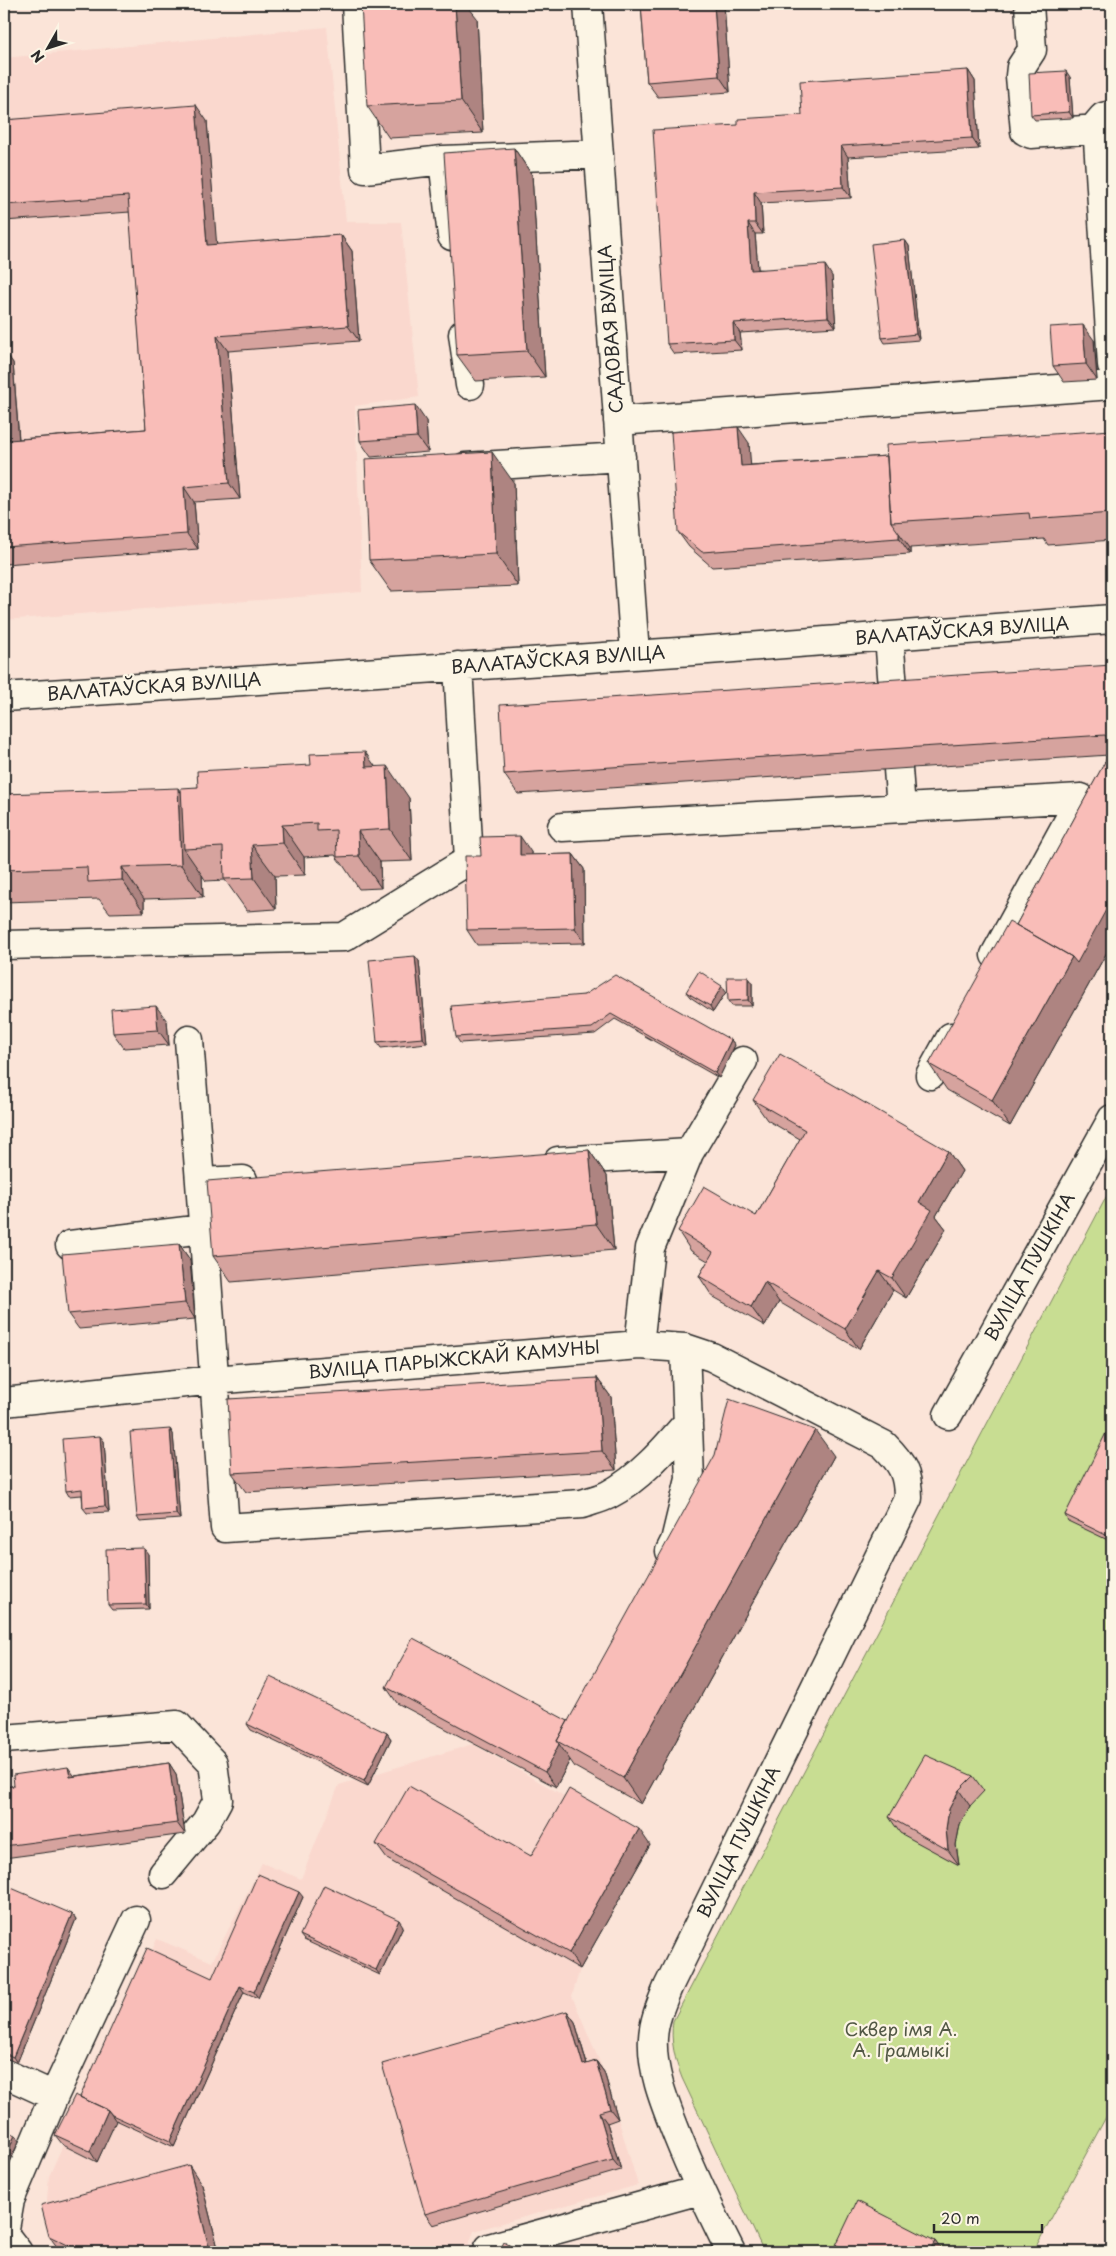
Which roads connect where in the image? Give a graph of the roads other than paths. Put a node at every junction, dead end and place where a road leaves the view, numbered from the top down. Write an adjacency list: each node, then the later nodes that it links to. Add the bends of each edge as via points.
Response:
1 (356, 4): 6 (street, via 365,169)
2 (588, 4): 5 (street, САДОВАЯ ВУЛІЦА)
3 (1029, 4): 4 (street, via 1032,50 1020,76 1025,130 1031,134)
4 (1105, 122): 9 (street)
5 (599, 154): 6 (street); 12 (street, САДОВАЯ ВУЛІЦА)
6 (443, 160): 7 (street)
7 (454, 258)
8 (460, 307): 10 (street)
9 (1112, 365)
10 (470, 385)
11 (1112, 385): 12 (street)
12 (618, 421): 13 (street, САДОВАЯ ВУЛІЦА)
13 (621, 457): 14 (street); 17 (street, САДОВАЯ ВУЛІЦА)
14 (436, 469)
15 (1112, 619): 16 (street, ВАЛАТАЎСКАЯ ВУЛІЦА)
16 (889, 637): 17 (street, ВАЛАТАЎСКАЯ ВУЛІЦА); 20 (street)
17 (635, 654): 18 (street, ВАЛАТАЎСКАЯ ВУЛІЦА)
18 (458, 666): 19 (street, ВАЛАТАЎСКАЯ ВУЛІЦА); 24 (street, via 469,860 344,937)
19 (4, 697)
20 (894, 700)
21 (898, 768): 22 (street)
22 (901, 808): 23 (street); 25 (street, via 1081,798)
23 (562, 827)
24 (4, 944)
25 (982, 980)
26 (963, 1014): 29 (street)
27 (189, 1040): 34 (street)
28 (743, 1061): 31 (street)
29 (930, 1075)
30 (1112, 1119): 41 (street, ВУЛІЦА ПУШКІНА)
31 (689, 1153): 32 (street); 37 (street, via 650,1248)
32 (529, 1162)
33 (270, 1178): 34 (street)
34 (200, 1182): 35 (street)
35 (203, 1229): 36 (street); 39 (street)
36 (70, 1245)
37 (639, 1345): 38 (street, ВУЛІЦА ПАРЫЖСКАЙ КАМУНЫ); 39 (street, ВУЛІЦА ПАРЫЖСКАЙ КАМУНЫ)
38 (685, 1348): 42 (street); 43 (street, ВУЛІЦА ПАРЫЖСКАЙ КАМУНЫ, via 712,1357)
39 (214, 1380): 40 (street, ВУЛІЦА ПАРЫЖСКАЙ КАМУНЫ); 42 (street, via 225,1528 582,1504 607,1496 624,1485)
40 (4, 1402)
41 (948, 1415)
42 (688, 1422): 44 (street, via 690,1479 675,1541)
43 (884, 1445): 50 (street, ВУЛІЦА ПУШКІНА, via 903,1467 908,1498 657,2014 653,2039 655,2070 663,2100)
44 (656, 1576)
45 (4, 1739): 46 (street, via 177,1725 214,1762 218,1800 206,1822)
46 (163, 1874)
47 (136, 1920): 49 (street)
48 (4, 2073): 49 (street)
49 (54, 2096): 51 (street)
50 (700, 2190): 53 (street, via 489,2248); 54 (street, ВУЛІЦА ПУШКІНА)
51 (7, 2198): 52 (street, via 4,2234)
52 (18, 2252)
53 (487, 2252)
54 (731, 2252)

